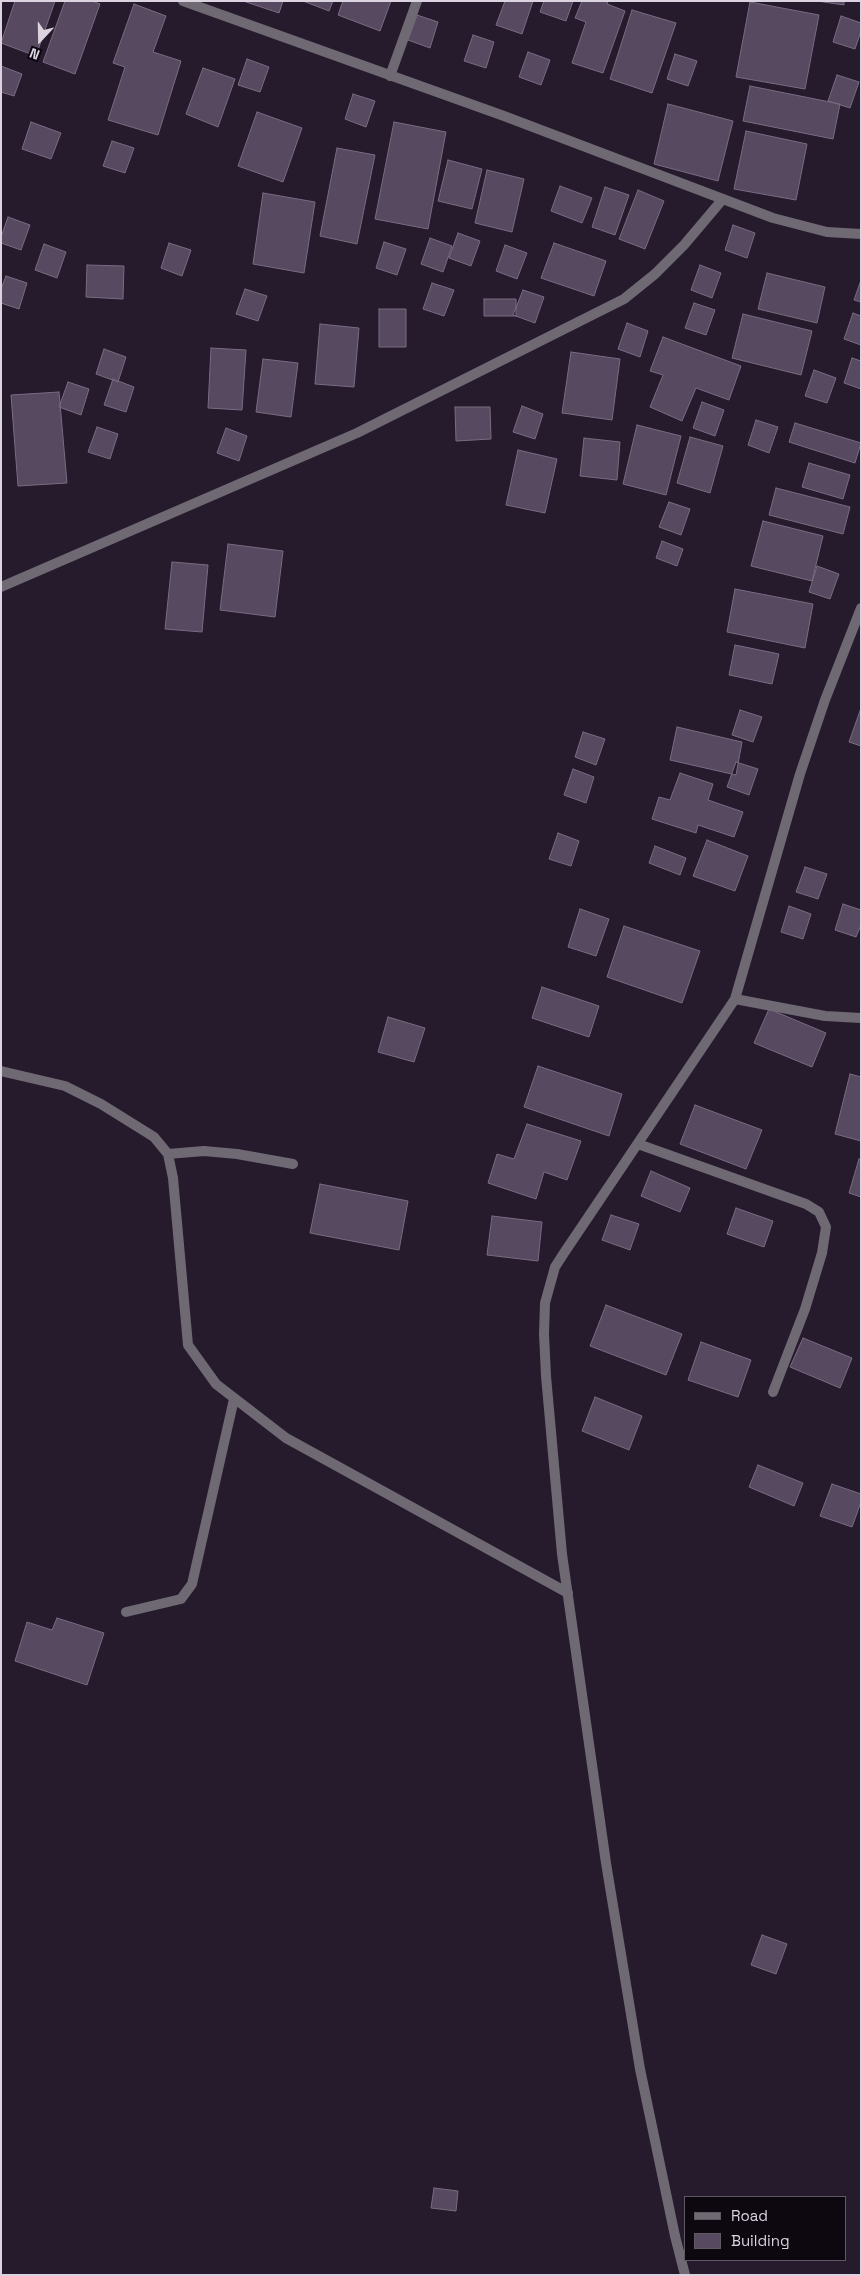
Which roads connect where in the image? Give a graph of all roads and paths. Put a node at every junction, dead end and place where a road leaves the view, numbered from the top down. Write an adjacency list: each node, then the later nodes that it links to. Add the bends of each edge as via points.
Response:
1 (183, 1): 3 (street)
2 (417, 1): 3 (street)
3 (390, 76): 4 (street)
4 (722, 200): 5 (street, via 827,232); 6 (street, via 684,245 624,299 357,433)
5 (861, 234)
6 (1, 587)
7 (861, 608): 8 (street, via 800,774)
8 (735, 999): 9 (street, via 825,1016); 11 (street)
9 (861, 1018)
10 (1, 1070): 12 (street, via 65,1086 87,1096 154,1136)
11 (638, 1144): 14 (street, via 806,1204 819,1212 826,1227 822,1253 805,1309); 16 (street, via 556,1267 545,1303 546,1376)
12 (168, 1154): 13 (street, via 237,1154); 15 (street, via 188,1345 216,1384)
13 (293, 1164)
14 (773, 1392)
15 (234, 1399): 16 (street, via 286,1438); 17 (street, via 192,1584 181,1599)
16 (568, 1593): 18 (street, via 640,2068)
17 (126, 1612)
18 (685, 2275)

